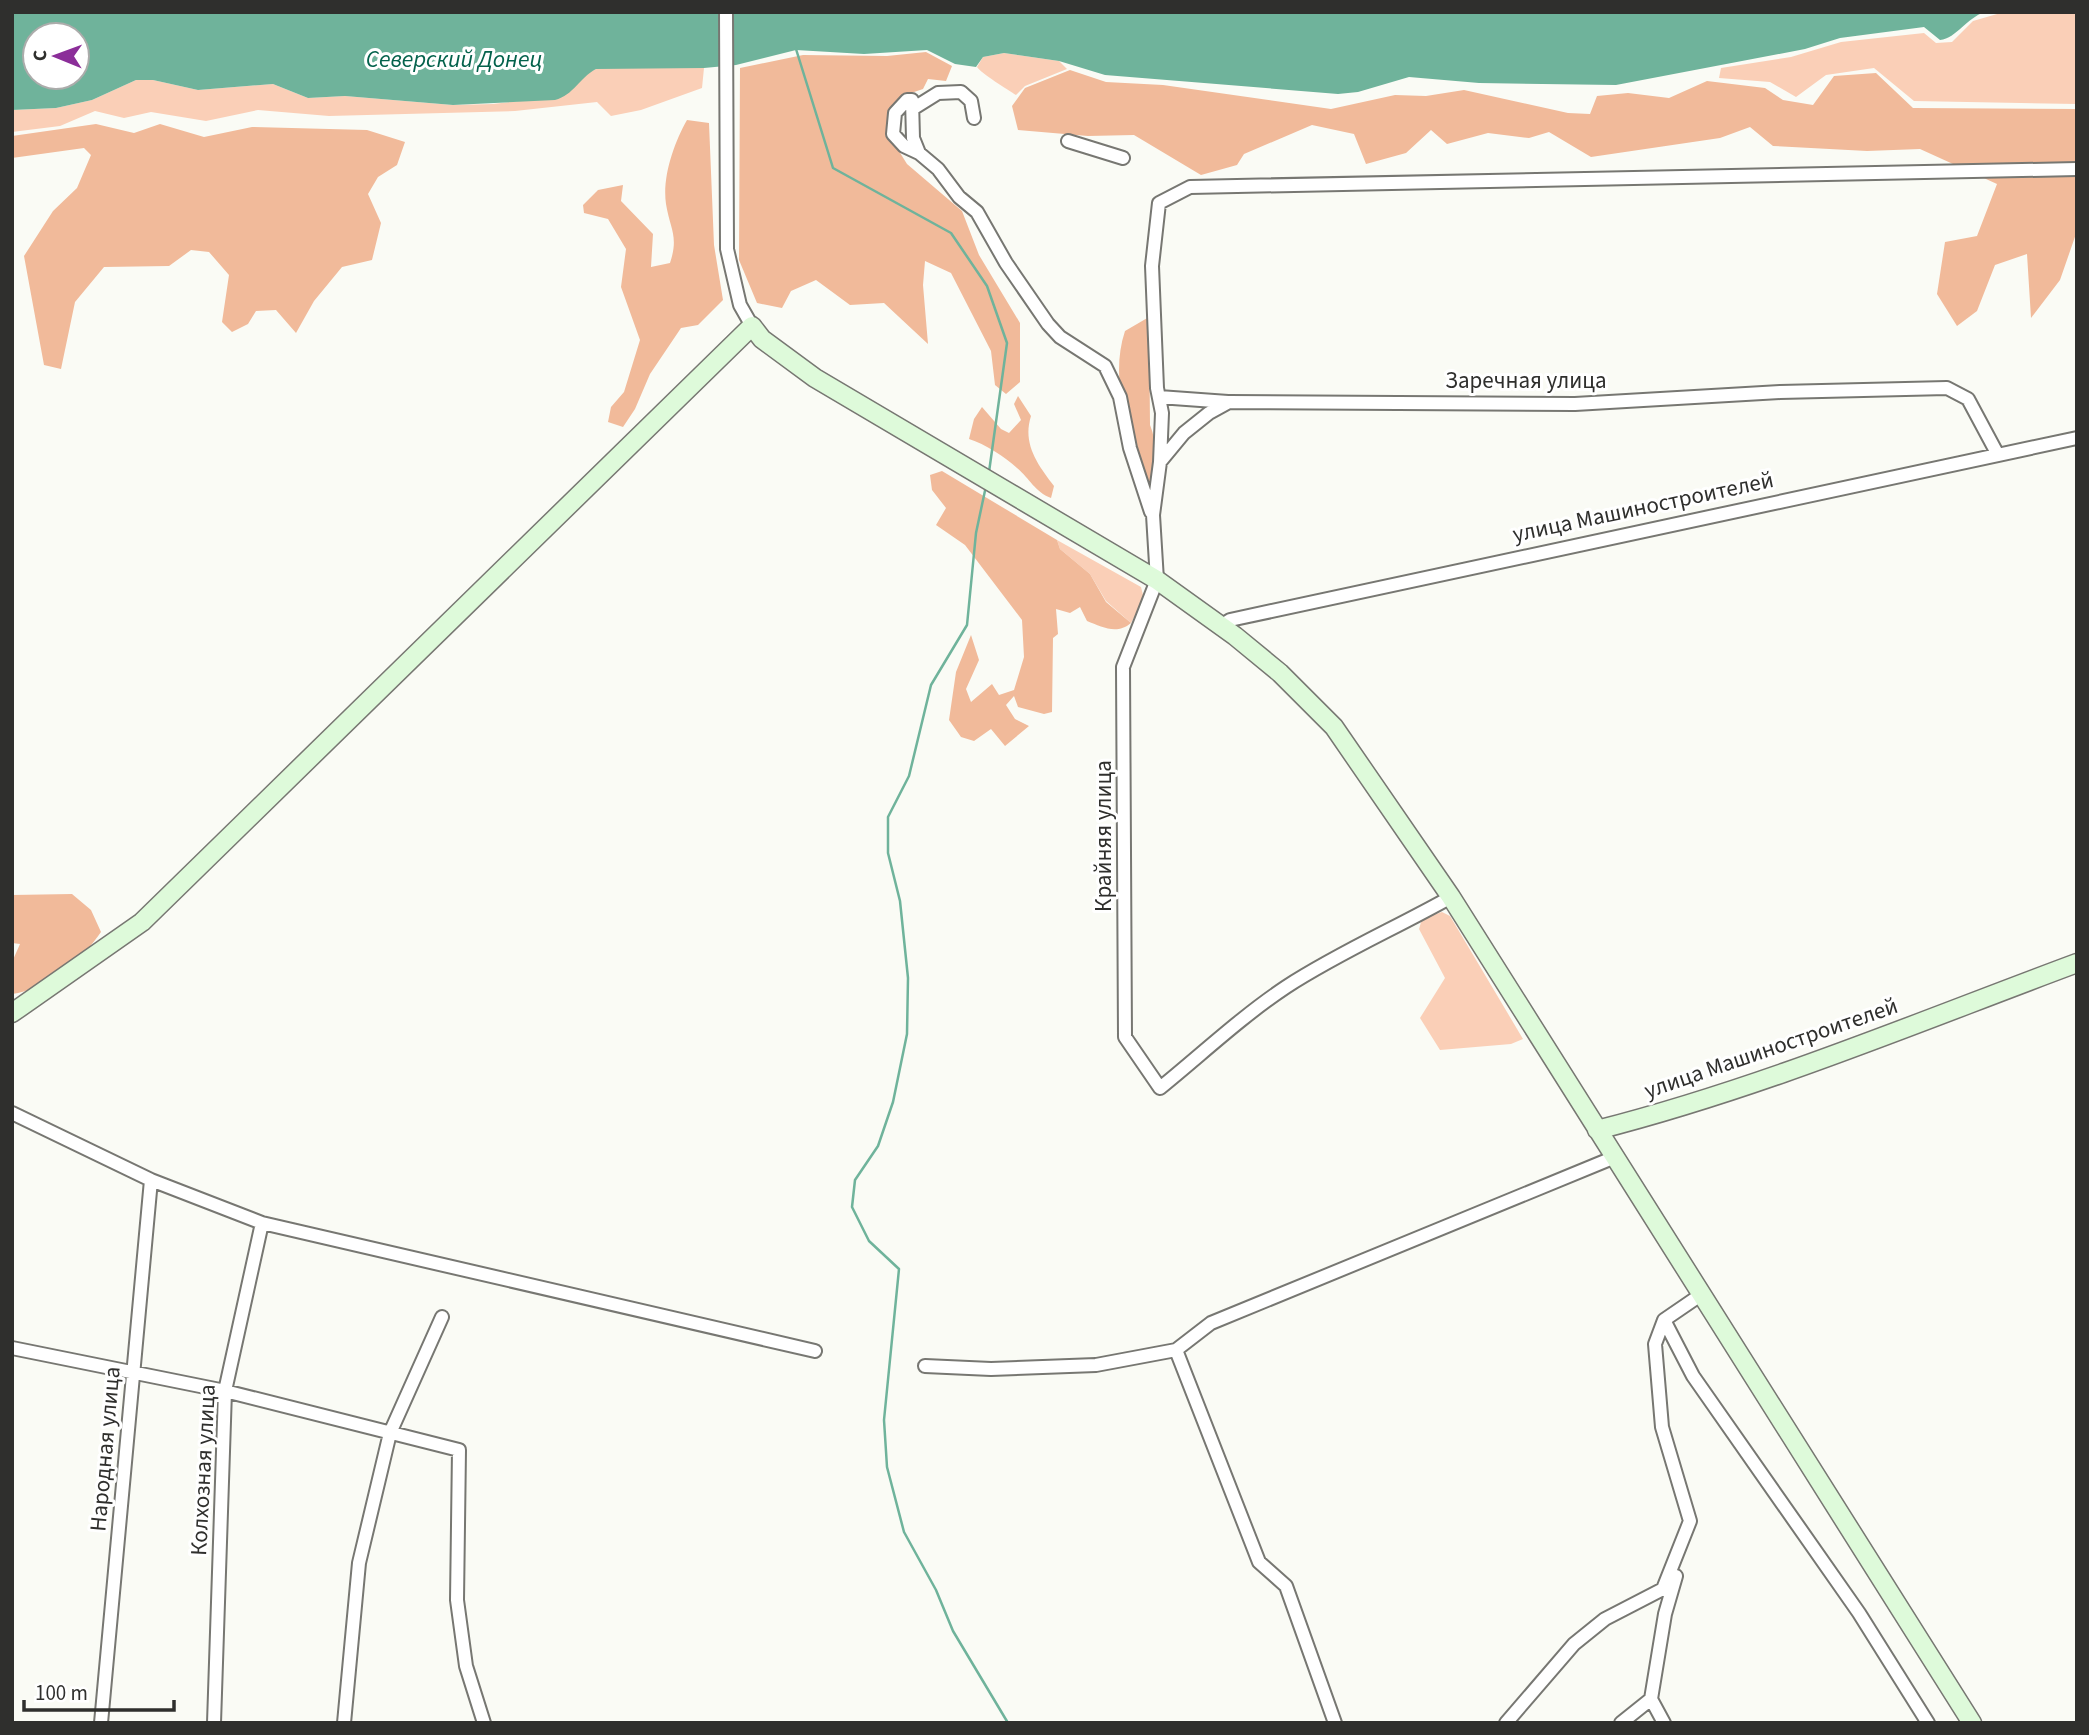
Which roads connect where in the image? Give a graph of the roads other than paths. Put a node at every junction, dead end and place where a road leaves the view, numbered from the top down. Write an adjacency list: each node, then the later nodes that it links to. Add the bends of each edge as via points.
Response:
1 (726, 12): 8 (street, via 727,249 740,305)
2 (914, 108): 3 (street, via 938,93 961,92 971,102); 5 (street, via 913,138); 5 (street, via 912,100 900,106 893,134)
3 (974, 118)
4 (1068, 141): 6 (street)
5 (919, 153): 14 (street, via 977,212 1048,324 1105,366 1120,397 1130,448)
6 (1123, 158)
7 (2077, 169): 9 (street, via 1190,187 1159,203 1152,266)
8 (752, 326): 15 (street, via 762,339 815,378); 19 (street, via 142,922)
9 (1159, 397): 10 (street, Заречная улица); 13 (street)
10 (1229, 402): 12 (street, Заречная улица, via 1575,404 1780,391 1947,388 1968,399); 13 (street, via 1184,433)
11 (2077, 438): 12 (street, улица Машиностроителей)
12 (1998, 455): 16 (street, улица Машиностроителей)
13 (1160, 462): 14 (street)
14 (1153, 515): 15 (street)
15 (1157, 580): 16 (street); 17 (street, Крайняя улица, via 1123,667 1125,1037 1160,1088 1240,1019 1286,987)
16 (1222, 625): 17 (street, via 1280,673 1334,727)
17 (1451, 897): 21 (street)
18 (2077, 963): 21 (street, улица Машиностроителей, via 1756,1084)
19 (12, 1013)
20 (12, 1113): 23 (street)
21 (1597, 1130): 22 (street)
22 (1615, 1157): 25 (street); 29 (street, via 1211,1323)
23 (151, 1180): 24 (street); 32 (street, Народная улица)
24 (261, 1223): 30 (street); 33 (street, Колхозная улица)
25 (1702, 1294): 27 (street); 46 (street)
26 (442, 1317): 34 (street)
27 (1664, 1320): 35 (street, via 1655,1344 1662,1427 1690,1521); 45 (street, via 1693,1376 1830,1570)
28 (12, 1348): 32 (street)
29 (1176, 1350): 31 (street, via 1096,1365); 41 (street, via 1259,1562 1286,1586)
30 (815, 1351)
31 (925, 1366)
32 (133, 1373): 33 (street); 37 (street, Народная улица)
33 (225, 1391): 34 (street); 38 (street, Колхозная улица)
34 (390, 1433): 39 (street, via 359,1563); 40 (street, via 459,1450 457,1600 466,1666)
35 (1678, 1556): 36 (street); 42 (street, via 1663,1589 1605,1619 1574,1644)
36 (1651, 1699): 43 (street); 44 (street)
37 (101, 1723)
38 (214, 1723)
39 (344, 1723)
40 (484, 1723)
41 (1335, 1723)
42 (1506, 1723)
43 (1621, 1723)
44 (1664, 1723)
45 (1928, 1723)
46 (1972, 1723)

